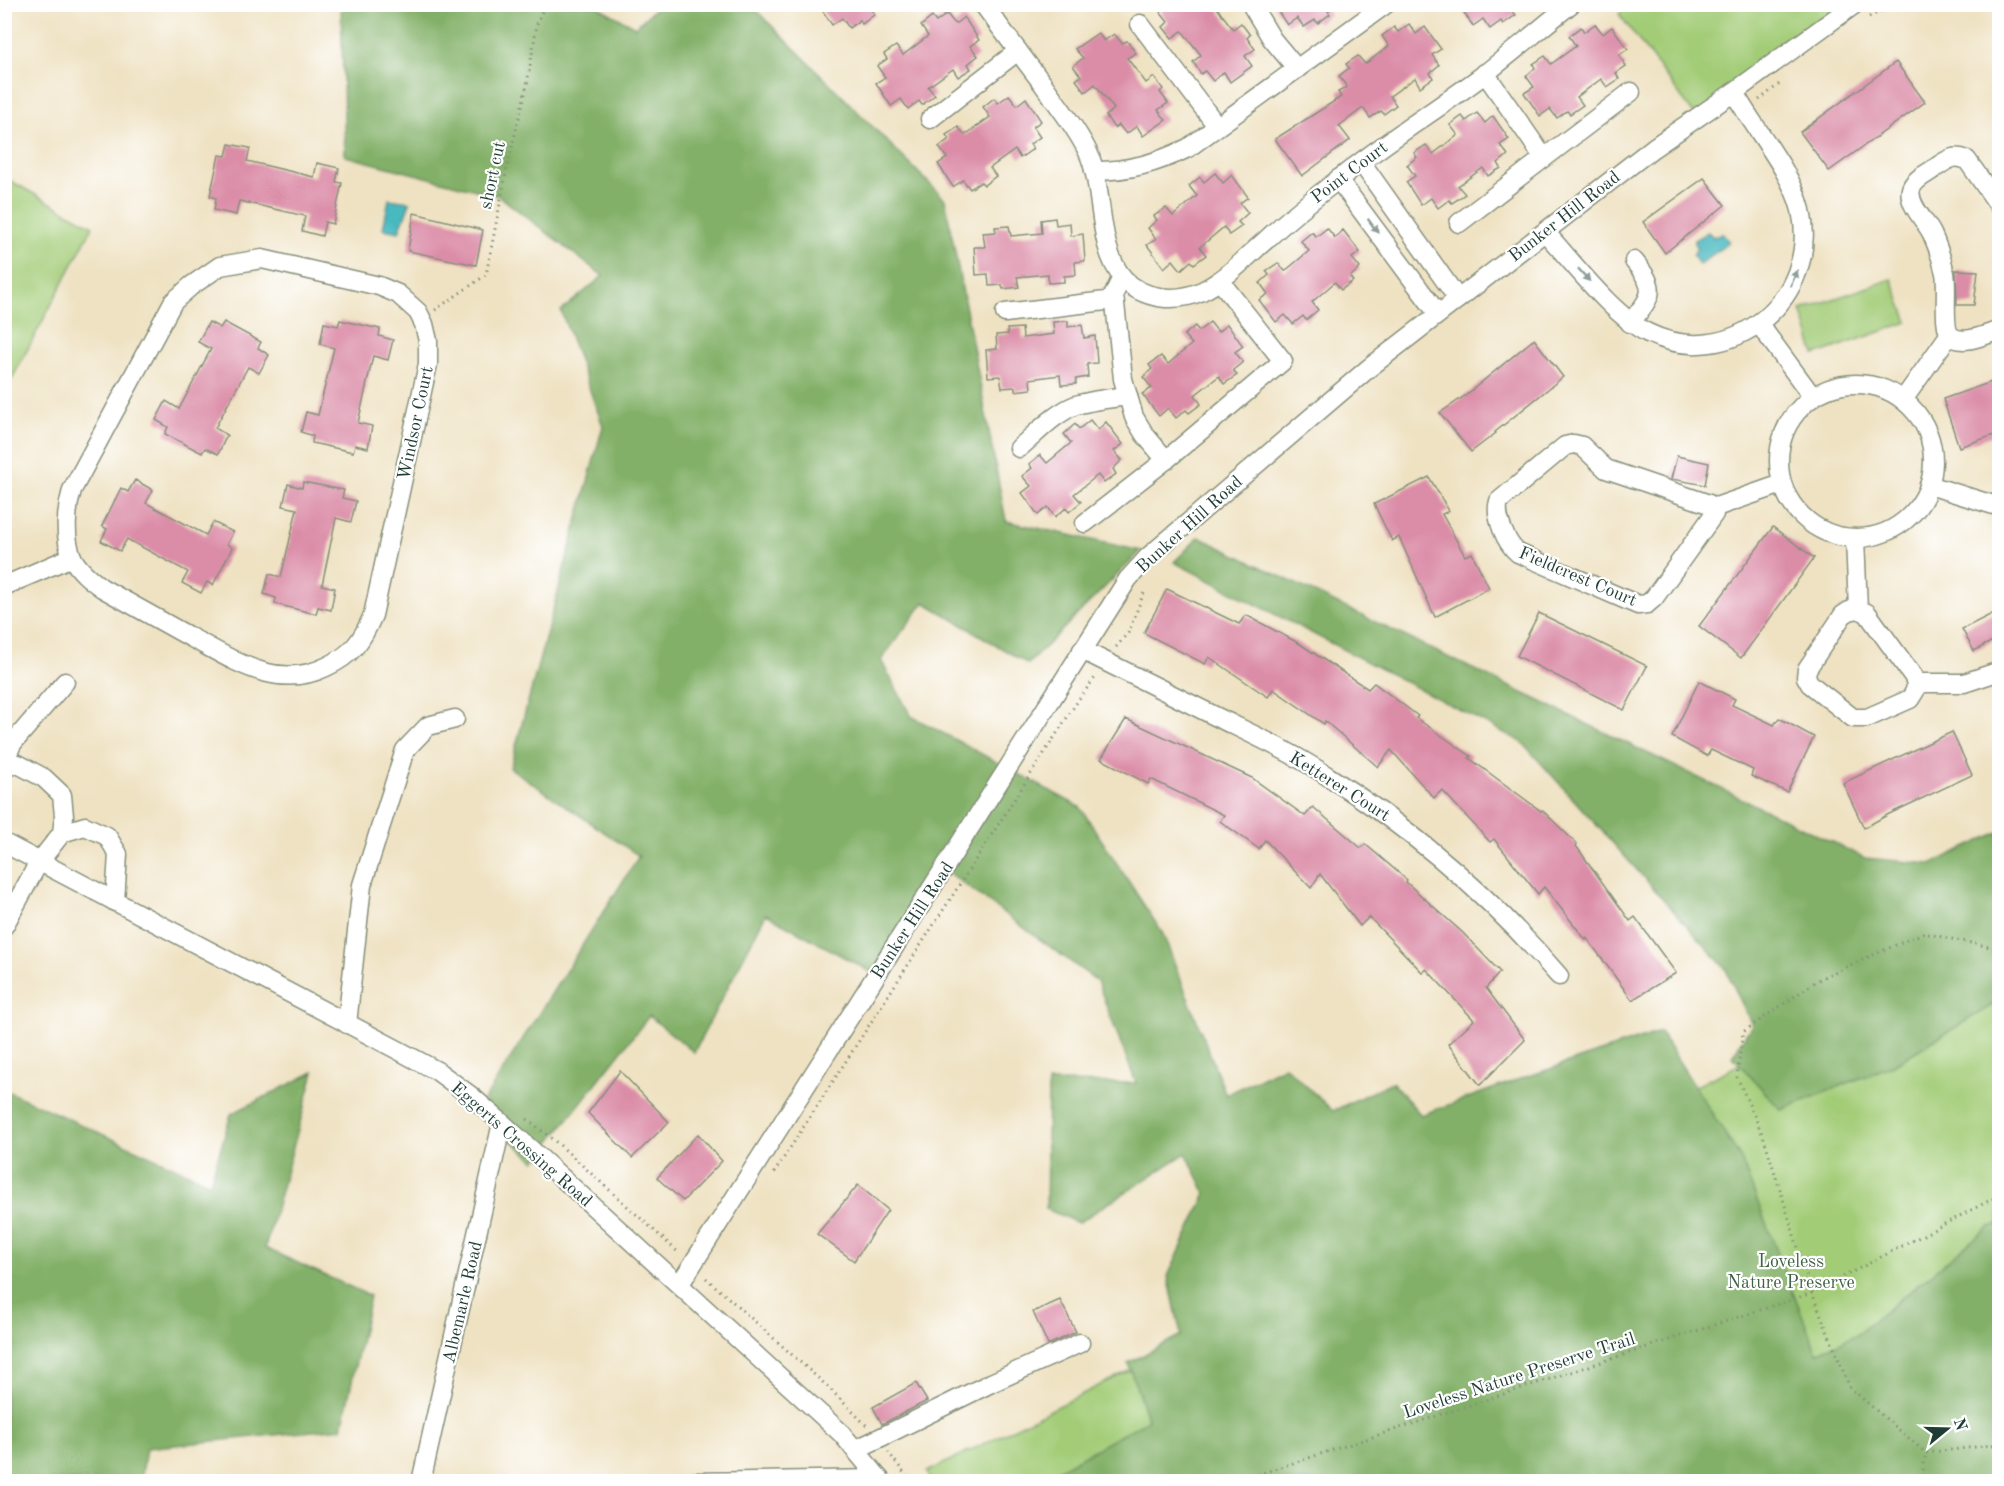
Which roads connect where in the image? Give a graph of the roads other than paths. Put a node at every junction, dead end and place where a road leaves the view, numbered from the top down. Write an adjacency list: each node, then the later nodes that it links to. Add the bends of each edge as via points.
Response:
1 (983, 4): 7 (street)
2 (1251, 4): 8 (street, via 1272,39)
3 (1386, 4): 8 (street)
4 (1570, 4): 9 (street, Point Court)
5 (1855, 4): 11 (street, Bunker Hill Road)
6 (1140, 24): 13 (street)
7 (1018, 51): 12 (street); 16 (street, via 1076,128)
8 (1298, 69): 13 (street)
9 (1485, 73): 14 (street); 15 (street, Point Court)
10 (1631, 92): 14 (street)
11 (1734, 92): 20 (street, Bunker Hill Road, via 1653,148); 29 (street, one-way to 11, via 1788,292 1798,271 1804,232 1792,187)
12 (930, 119)
13 (1217, 126): 16 (street, via 1188,148 1165,159 1138,168)
14 (1544, 158): 19 (street)
15 (1361, 162): 17 (street, Point Court); 24 (street)
16 (1094, 171): 22 (street, via 1106,235)
17 (1338, 179): 23 (street, Point Court); 27 (street, one-way to 27)
18 (2000, 207): 31 (street, via 1967,160 1960,157 1951,157 1923,176 1910,191 1941,256 1946,281 1945,326)
19 (1459, 223)
20 (1545, 232): 24 (street, Bunker Hill Road); 28 (street, one-way to 28)
21 (1634, 261): 28 (street, via 1649,279 1651,288 1647,303)
22 (1122, 277): 23 (street, Point Court, via 1147,294 1163,298 1201,292); 25 (street)
23 (1220, 281): 36 (street, via 1283,362)
24 (1458, 299): 27 (street, Bunker Hill Road)
25 (1114, 300): 26 (street); 32 (street)
26 (1005, 313)
27 (1438, 314): 47 (street, Bunker Hill Road, via 1148,557 1128,579)
28 (1630, 323): 29 (street, via 1671,342 1694,345 1738,336)
29 (1759, 324): 33 (street)
30 (2000, 330): 31 (street, via 1965,340)
31 (1949, 335): 34 (street)
32 (1128, 396): 35 (street, via 1074,406); 36 (street, via 1134,417)
33 (1812, 396): 34 (street, via 1847,384 1884,390); 37 (street, via 1796,413 1783,437 1779,465)
34 (1903, 400): 38 (street, via 1915,411 1931,442)
35 (1019, 448)
36 (1166, 460): 42 (street)
37 (1782, 484): 39 (street); 43 (street, via 1792,504 1820,530)
38 (1929, 485): 40 (street); 43 (street, via 1916,510 1896,527 1879,535)
39 (1713, 508): 39 (street, Fieldcrest Court, via 1606,469 1574,444 1565,446 1516,487 1497,509 1512,548 1638,605 1654,598 1714,514)
40 (2000, 508): 41 (street)
41 (2000, 518)
42 (1085, 523)
43 (1855, 538): 46 (street)
44 (72, 557): 44 (street, Windsor Court, via 66,523 72,490 173,302 205,275 220,266 262,259 379,286 398,294 417,312 428,341 428,364 374,615 364,636 338,662 303,676 289,677 243,665 102,588 84,574); 45 (street)
45 (4, 586)
46 (1858, 609): 50 (street, via 1867,613); 50 (street, via 1843,615 1807,669 1810,684 1853,718 1862,719 1910,699)
47 (1082, 650): 58 (street, Ketterer Court, via 1270,743 1397,822 1497,909); 61 (street, Bunker Hill Road, via 701,1267)
48 (2000, 671): 50 (street, via 1964,683)
49 (65, 682): 52 (street, via 12,744)
50 (1916, 683)
51 (455, 719): 59 (street, via 428,726 405,750 362,885)
52 (4, 765): 53 (street, via 18,764 44,778 62,795)
53 (62, 833): 55 (street); 56 (street, via 85,826 107,836 118,854)
54 (4, 843): 55 (street, Eggerts Crossing Road)
55 (39, 862): 56 (street, Eggerts Crossing Road); 57 (street)
56 (115, 902): 59 (street, Eggerts Crossing Road)
57 (4, 926)
58 (1559, 976)
59 (347, 1024): 60 (street, Eggerts Crossing Road, via 437,1071)
60 (502, 1123): 61 (street, Eggerts Crossing Road); 65 (street, Albemarle Road)
61 (680, 1284): 63 (street, Eggerts Crossing Road)
62 (1080, 1343): 63 (street)
63 (855, 1450): 64 (street, Eggerts Crossing Road)
64 (881, 1480): 66 (street)
65 (422, 1482)
66 (693, 1482)

